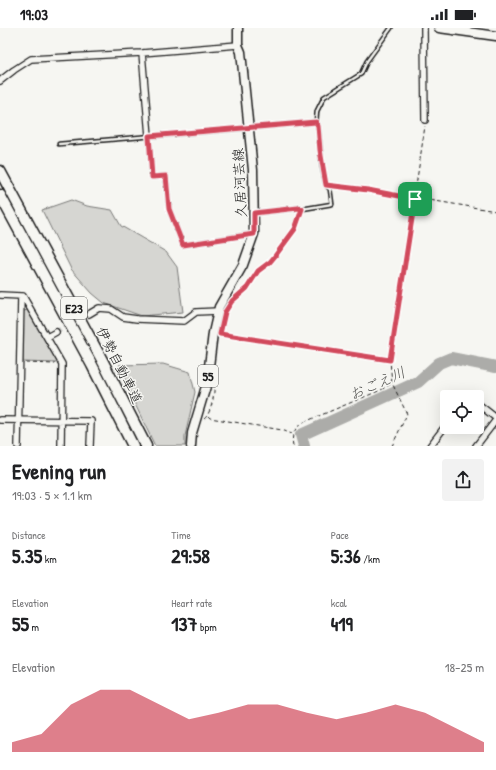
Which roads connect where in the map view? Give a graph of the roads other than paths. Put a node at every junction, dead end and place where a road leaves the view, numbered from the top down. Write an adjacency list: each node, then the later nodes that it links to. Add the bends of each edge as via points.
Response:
1 (238, 28): 6 (main road, 久居河芸線 / 55)
2 (391, 28): 10 (lane, via 367,61 361,74 324,97 317,111)
3 (424, 28): 9 (street)
4 (439, 28): 5 (main road)
5 (496, 36)
6 (238, 45): 7 (street); 11 (main road, 久居河芸線 / 55, via 241,52)
7 (142, 53): 8 (street, via 31,59); 12 (street)
8 (0, 82)
9 (425, 120)
10 (316, 122): 11 (lane); 16 (lane, via 326,185 330,189 332,204)
11 (248, 128): 12 (lane); 16 (main road, 久居河芸線 / 55, via 253,170)
12 (149, 136): 13 (lane); 17 (lane, via 152,177 166,176 169,209 183,245)
13 (60, 144)
14 (0, 171): 34 (highway, 伊勢自動車道 / E23)
15 (0, 195): 33 (highway, 伊勢自動車道 / E23)
16 (254, 213): 17 (main road, 久居河芸線 / 55)
17 (254, 234): 20 (main road, 久居河芸線 / 55, via 243,265)
18 (0, 296): 19 (street)
19 (20, 296): 23 (street, via 23,296); 27 (street)
20 (218, 311): 21 (street, via 196,312 184,321 123,317 111,309 99,308); 35 (main road, 久居河芸線 / 55, via 207,383 192,433)
21 (89, 314)
22 (56, 332): 23 (street)
23 (47, 337): 28 (street, via 62,364)
24 (484, 409): 25 (street)
25 (496, 419): 37 (street)
26 (0, 420): 27 (street)
27 (19, 420): 28 (street); 30 (street)
28 (61, 420): 31 (street); 32 (street, via 90,421)
29 (440, 433): 36 (street)
30 (18, 446)
31 (61, 446)
32 (90, 446)
33 (134, 446)
34 (146, 446)
35 (191, 446)
36 (430, 446)
37 (476, 446)

